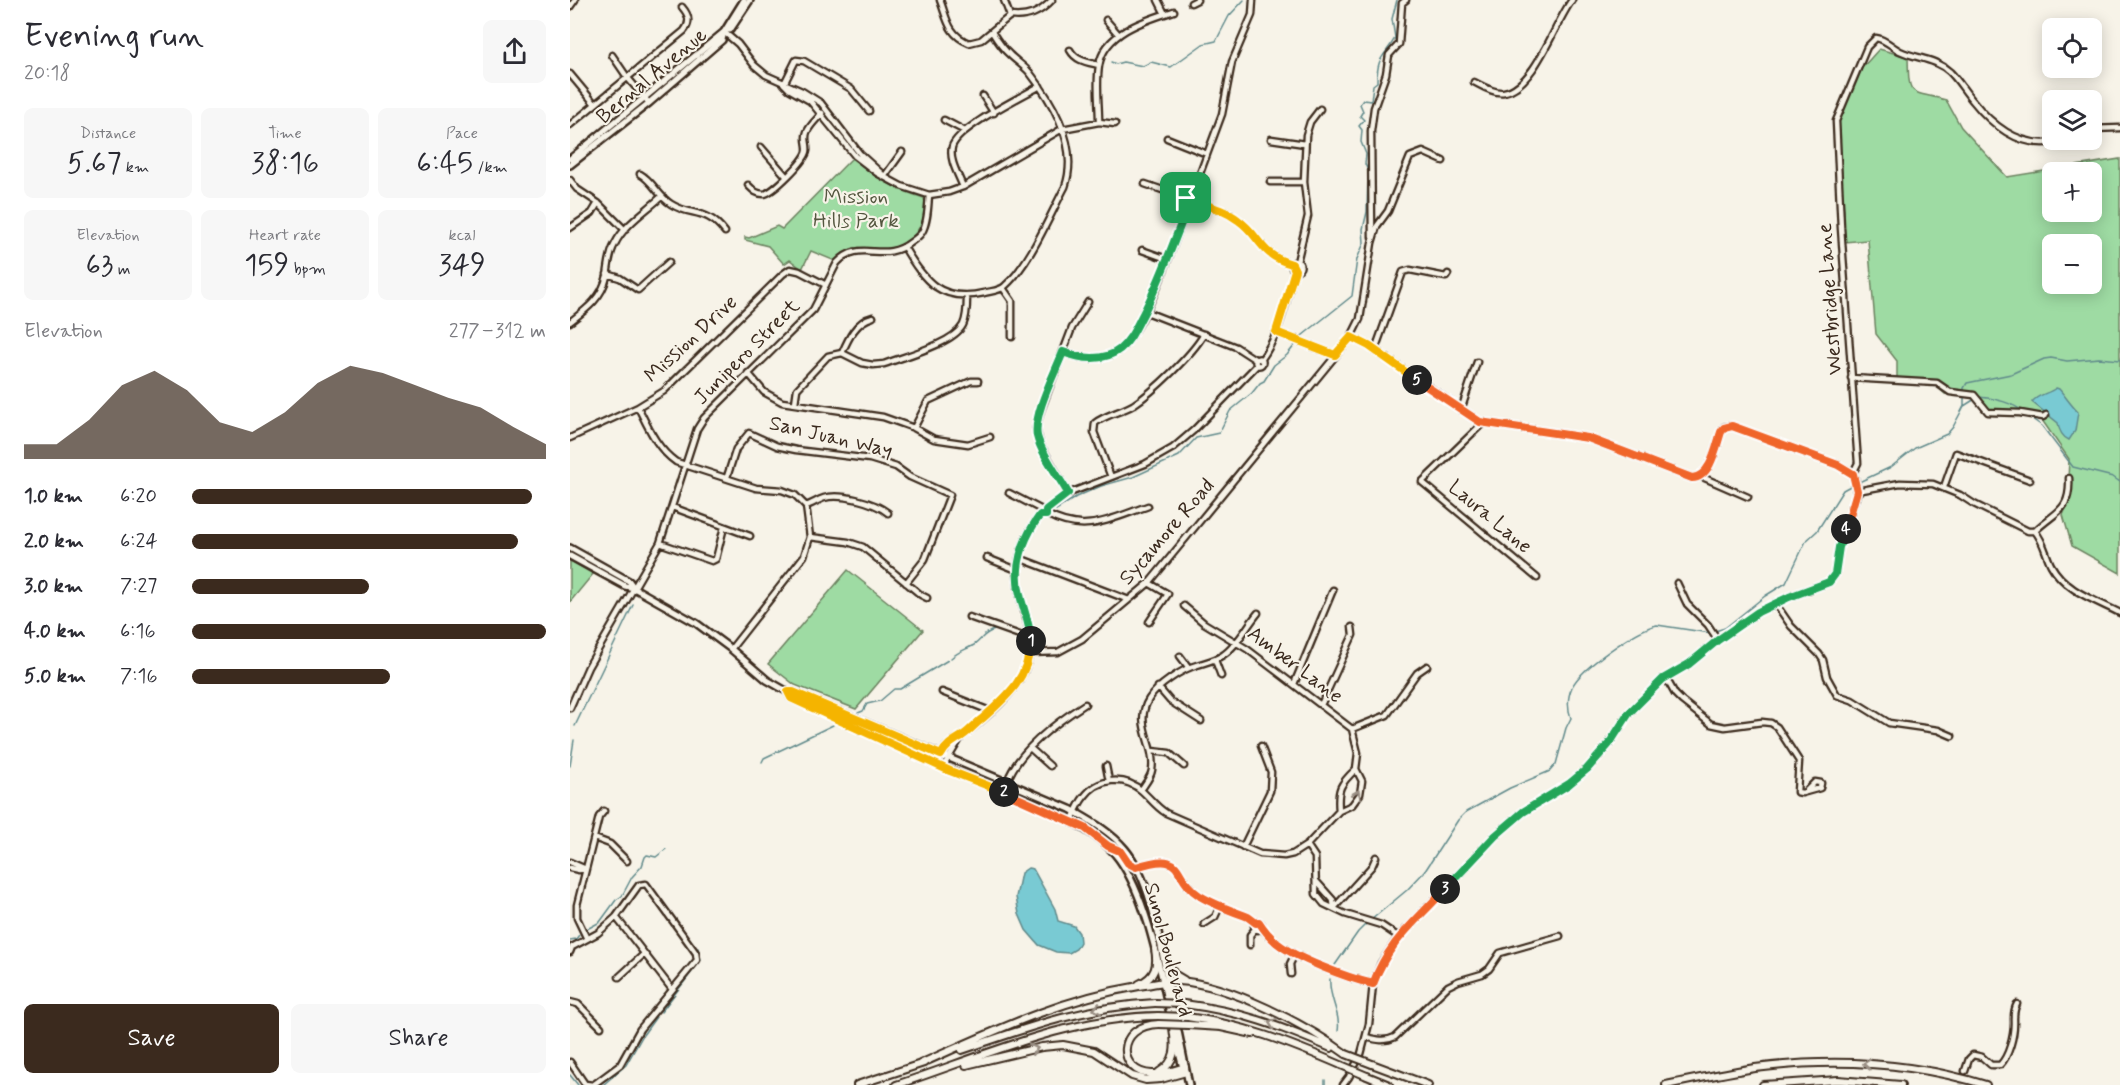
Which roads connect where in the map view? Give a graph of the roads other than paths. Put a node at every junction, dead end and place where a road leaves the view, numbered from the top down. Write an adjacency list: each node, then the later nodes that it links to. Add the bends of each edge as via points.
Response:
1 (575, 0): 13 (street)
2 (744, 0): 19 (main road, Bernal Avenue)
3 (750, 0): 19 (main road, Bernal Avenue, via 731,30)
4 (940, 0): 20 (street, via 946,22 961,40 974,42)
5 (1004, 0): 17 (street)
6 (1052, 0): 17 (street, via 1039,12)
7 (1158, 0): 16 (street)
8 (1197, 0): 12 (street)
9 (1253, 0): 52 (street, via 1252,15 1232,62 1222,114)
10 (1406, 0): 72 (street, via 1402,3 1399,44 1389,55 1374,108)
11 (1572, 0): 27 (street, via 1546,49 1523,81 1512,89 1497,92)
12 (1191, 3)
13 (570, 7)
14 (682, 7): 26 (street, via 689,18 688,26)
15 (1174, 11): 16 (street)
16 (1166, 14): 21 (street)
17 (1010, 16): 20 (street)
18 (1106, 20): 21 (street)
19 (725, 31): 28 (street, via 760,70); 31 (main road, Bernal Avenue)
20 (992, 32): 29 (street)
21 (1119, 35): 24 (street)
22 (1070, 50): 24 (street, via 1073,56)
23 (612, 55): 26 (street)
24 (1099, 65): 39 (street)
25 (570, 74): 32 (street)
26 (627, 77): 31 (street); 32 (street)
27 (1474, 82)
28 (784, 84): 33 (street, via 812,96); 35 (street, via 796,60 804,61 851,89); 37 (street, via 810,101)
29 (1040, 86): 36 (street); 43 (street)
30 (984, 96): 36 (street)
31 (647, 100): 53 (main road, Bernal Avenue); 55 (main road, Bernal Avenue)
32 (595, 104): 41 (street)
33 (826, 109): 37 (street); 58 (street, via 860,154)
34 (1320, 109): 48 (street, via 1310,122)
35 (868, 111)
36 (994, 113): 45 (street)
37 (821, 114): 57 (street, via 807,131 804,158); 58 (street, via 861,162)
38 (944, 120): 45 (street)
39 (1099, 122): 40 (street); 43 (street)
40 (1115, 124)
41 (570, 125)
42 (2120, 128): 44 (street)
43 (1062, 129): 64 (street); 81 (street, via 1070,155 1065,187 1020,270)
44 (2102, 129)
45 (963, 130): 64 (street, via 952,145 952,159)
46 (1167, 138): 52 (street)
47 (1272, 139): 48 (street)
48 (1305, 144): 61 (street)
49 (2042, 144): 98 (street, Westbridge Lane, via 2015,137 1983,114 1940,65 1903,52 1882,39 1876,38 1867,47 1836,121)
50 (761, 147): 57 (street)
51 (902, 152): 58 (street)
52 (1207, 154): 67 (street)
53 (570, 159)
54 (1443, 161): 72 (street, via 1424,152 1410,158)
55 (570, 165)
56 (640, 174): 66 (street)
57 (786, 176): 63 (street, via 767,193 754,192)
58 (884, 177): 65 (street)
59 (570, 180): 68 (street, via 581,193)
60 (1270, 182): 61 (street)
61 (1304, 182): 77 (street, via 1308,216)
62 (1145, 184): 67 (street, via 1186,198 1188,195)
63 (748, 185)
64 (963, 187): 65 (street)
65 (929, 195): 73 (street, via 922,233)
66 (661, 197): 70 (street); 71 (street, via 673,206 709,217)
67 (1192, 200): 75 (street); 77 (street, via 1240,221 1271,256)
68 (598, 203): 69 (street, via 592,213); 70 (street)
69 (570, 228)
70 (625, 230): 78 (street, via 614,245)
71 (725, 232)
72 (1372, 243): 90 (street, via 1360,319)
73 (904, 248): 80 (street, Junipero Street, via 895,252 849,253 837,263); 82 (street, via 930,284)
74 (1142, 250): 75 (street)
75 (1167, 259): 84 (street)
76 (669, 262): 78 (street, via 638,290)
77 (1295, 263): 87 (street)
78 (607, 274): 86 (street, via 594,303)
79 (1448, 274): 91 (street, via 1446,277 1403,272)
80 (826, 285): 97 (street, Junipero Street, via 813,310); 101 (street, Mission Drive, via 794,269 783,274 664,391)
81 (1003, 288): 82 (street); 89 (street, via 1012,302)
82 (967, 297): 93 (street, via 966,319 951,338 884,364 862,363)
83 (1088, 302): 92 (street, via 1075,321)
84 (1144, 311): 88 (street); 92 (street, via 1134,333 1113,353 1092,358)
85 (873, 317): 93 (street, via 854,330)
86 (570, 322)
87 (1276, 332): 94 (street); 95 (street)
88 (1204, 334): 95 (street); 112 (street, via 1145,396 1095,423 1094,432)
89 (1012, 337)
90 (1351, 337): 91 (street); 94 (street, Sycamore Road)
91 (1375, 350): 102 (street)
92 (1063, 352): 117 (street, via 1036,428 1040,444)
93 (842, 353): 100 (street, via 828,356 797,389)
94 (1335, 355): 137 (street, Sycamore Road)
95 (1258, 361): 112 (street, via 1173,448)
96 (1477, 362): 102 (street)
97 (748, 373): 100 (street, via 764,392); 108 (street, Junipero Street, via 704,418)
98 (1851, 378): 103 (street, via 1937,383 1945,390 1977,398 1988,412); 109 (street, Westbridge Lane, via 1858,463)
99 (978, 381): 105 (street, via 928,401)
100 (795, 404): 105 (street, via 883,417)
101 (638, 407): 107 (street, Mission Drive); 108 (street, via 655,440 668,456)
102 (1461, 410): 104 (street)
103 (2046, 415)
104 (1484, 423): 110 (street, via 1588,438 1684,476); 135 (street, Laura Lane, via 1422,482)
105 (914, 428): 106 (street, via 934,439 968,444)
106 (990, 437)
107 (570, 438)
108 (685, 465): 111 (street); 122 (street, Junipero Street)
109 (1853, 474): 110 (street, via 1732,426 1724,428); 115 (street)
110 (1701, 476): 119 (street)
111 (726, 477): 120 (street, via 756,488 782,490); 136 (street, San Juan Way, via 736,449 749,433 786,448 870,459 896,467 950,495 925,559)
112 (1111, 477): 117 (street)
113 (2069, 478): 126 (street, via 2069,498 2057,514)
114 (2030, 480): 116 (street, via 1956,453)
115 (1856, 486): 116 (street, via 1918,482); 143 (street, via 1853,511 1832,578)
116 (1944, 487): 126 (street, via 2028,531)
117 (1068, 493): 123 (street)
118 (1009, 494): 123 (street)
119 (1749, 497)
120 (806, 506): 124 (street, via 826,497 862,500); 128 (street)
121 (1148, 506): 123 (street, via 1083,526 1061,522)
122 (672, 507): 125 (street); 129 (street, Junipero Street)
123 (1043, 512): 133 (street, via 1024,540)
124 (888, 513)
125 (724, 527): 127 (street); 129 (street, via 716,559 712,561)
126 (2035, 531): 146 (street, via 2062,580 2075,591)
127 (750, 536)
128 (810, 537): 136 (street, via 862,547); 153 (street, via 804,556)
129 (660, 543): 139 (street, Junipero Street)
130 (570, 548): 139 (main road, Sunol Boulevard, via 629,580)
131 (570, 556): 139 (main road, Sunol Boulevard)
132 (987, 558): 134 (street)
133 (1019, 558): 134 (street); 142 (street)
134 (1017, 570): 150 (street)
135 (1537, 578)
136 (906, 583): 141 (street)
137 (1149, 583): 142 (street, Sycamore Road); 148 (street, via 1168,594)
138 (1677, 584): 151 (street, via 1687,604)
139 (634, 588): 153 (main road, Sunol Boulevard, via 688,618); 168 (street, Junipero Street, via 580,681)
140 (1333, 590): 161 (street)
141 (927, 598)
142 (1129, 600): 154 (street, Sycamore Road, via 1075,643 1058,652)
143 (1775, 603): 151 (street); 173 (street, via 1819,654 1837,695 1889,723)
144 (1184, 606): 152 (street, Amber Lane)
145 (1257, 613): 152 (street)
146 (2120, 613)
147 (969, 617): 150 (street)
148 (1149, 622)
149 (1352, 627): 166 (street, via 1353,635)
150 (1031, 639): 154 (street)
151 (1718, 640): 160 (street)
152 (1236, 641): 156 (street); 161 (street, Amber Lane)
153 (731, 649): 163 (main road, Sunol Boulevard, via 767,680)
154 (1030, 653): 169 (street, via 1023,676)
155 (1180, 656): 158 (street)
156 (1215, 660): 158 (street); 159 (street)
157 (1427, 666): 172 (street, via 1417,673 1387,715)
158 (1189, 668): 162 (street)
159 (1221, 676)
160 (1666, 678): 189 (street, via 1675,694 1711,724 1725,727 1762,722 1777,727 1799,761 1796,790); 213 (street, via 1629,713 1587,769 1495,836)
161 (1294, 684): 166 (street, Amber Lane)
162 (1158, 687): 171 (street, via 1170,701); 177 (street, via 1146,703 1143,715)
163 (788, 692): 167 (main road, Sunol Boulevard, via 791,698); 170 (main road, Sunol Boulevard)
164 (942, 692): 169 (street)
165 (1085, 704): 176 (street)
166 (1321, 705): 172 (street, Amber Lane)
167 (809, 706): 170 (main road, via 837,715); 180 (main road, Sunol Boulevard)
168 (570, 708)
169 (990, 711): 174 (street)
170 (841, 712): 178 (main road, Sunol Boulevard)
171 (1201, 721)
172 (1352, 729): 185 (street, Amber Lane, via 1358,753)
173 (1952, 735)
174 (962, 737): 178 (street); 179 (street)
175 (1261, 746): 197 (street, via 1271,772 1270,790)
176 (1030, 748): 181 (street); 187 (street, via 1016,761)
177 (1152, 751): 183 (street, via 1169,753); 188 (street, via 1152,770)
178 (941, 755): 179 (main road, Sunol Boulevard); 180 (street)
179 (949, 758): 184 (street); 187 (main road, Sunol Boulevard)
180 (936, 764): 184 (main road, Sunol Boulevard)
181 (1050, 766)
182 (1106, 766): 186 (street)
183 (1184, 766)
184 (943, 767): 193 (main road, Sunol Boulevard)
185 (1356, 769): 191 (street, via 1340,786); 191 (street, Amber Lane, one-way to 185, via 1352,805 1360,794 1362,781)
186 (1109, 781): 188 (street, via 1123,781); 192 (street, via 1092,788)
187 (1007, 782): 192 (main road, Sunol Boulevard)
188 (1141, 790): 197 (street, via 1166,813)
189 (1805, 792)
190 (604, 811): 194 (street)
191 (1339, 811): 195 (street, Amber Lane)
192 (1076, 812): 193 (street); 201 (main road, Sunol Boulevard, via 1112,836)
193 (1071, 822): 196 (main road, Sunol Boulevard)
194 (594, 838): 199 (street, via 610,844); 203 (street)
195 (1307, 845): 197 (street, via 1284,856 1260,854); 204 (street, via 1315,857)
196 (1108, 846): 201 (street, Sunol Boulevard, via 1120,851); 216 (main road, Sunol Boulevard, via 1134,883)
197 (1243, 847)
198 (1376, 857): 206 (street)
199 (627, 861)
200 (570, 862): 203 (street)
201 (1136, 867): 205 (street, via 1166,861 1178,868 1185,883 1198,895); 220 (main road, Sunol Boulevard)
202 (570, 868): 203 (street)
203 (586, 869): 214 (street, via 576,912)
204 (1316, 880): 206 (street, via 1333,900); 206 (street, via 1316,894)
205 (1220, 906): 208 (street); 209 (street, via 1215,917)
206 (1334, 908): 213 (street)
207 (616, 917): 214 (street); 218 (street); 225 (street, via 639,885 646,884 696,953 697,960)
208 (1256, 923): 210 (street, via 1261,923); 211 (street)
209 (1204, 924)
210 (1262, 928): 211 (street); 219 (street)
211 (1255, 929): 215 (street)
212 (1560, 936): 233 (street, via 1500,953 1482,974 1448,986 1395,1037 1384,1041)
213 (1399, 937): 224 (street, via 1381,963)
214 (587, 939): 217 (street)
215 (1250, 945)
216 (1155, 949): 223 (main road, Sunol Boulevard); 226 (highway, via 1153,974)
217 (570, 952)
218 (644, 954): 222 (street); 225 (street)
219 (1295, 954): 221 (street); 224 (street)
220 (1164, 957): 223 (main road, Sunol Boulevard); 227 (highway, via 1178,977)
221 (1291, 974)
222 (618, 977)
223 (1166, 983): 226 (highway); 227 (highway, via 1182,981); 232 (main road, Sunol Boulevard); 238 (main road, Sunol Boulevard)
224 (1373, 984): 233 (street)
225 (671, 988): 241 (street, via 640,1029 620,1065)
226 (1131, 988): 236 (highway, via 1045,1010)
227 (1216, 990): 234 (highway, via 1267,1009)
228 (570, 1002): 231 (street, via 578,1004)
229 (2017, 1004): 239 (street, via 2004,1061 1991,1065 1973,1055)
230 (1188, 1021): 237 (highway, bridge, via 1158,1016 1080,1024); 240 (highway, bridge, via 1138,1028 1129,1038 1126,1054 1132,1066); 246 (highway, bridge, via 1284,1041)
231 (601, 1027)
232 (1173, 1028): 238 (main road, Sunol Boulevard); 240 (highway, via 1174,1056 1165,1068)
233 (1366, 1036): 245 (street, via 1358,1062)
234 (1346, 1054): 236 (highway, one-way to 236, bridge, via 1258,1018 1226,1010 1155,1003 1067,1015); 247 (highway, bridge)
235 (570, 1062): 241 (street, via 585,1084)
236 (920, 1064): 242 (highway)
237 (956, 1065): 238 (highway, one-way to 238, via 1063,1045 1094,1052 1132,1076 1146,1080); 243 (highway)
238 (1186, 1070): 240 (highway); 244 (main road)
239 (1965, 1071)
240 (1152, 1074)
241 (593, 1085)
242 (857, 1085)
243 (896, 1085)
244 (1189, 1085)
245 (1343, 1085)
246 (1389, 1085)
247 (1428, 1085)
248 (1665, 1085): 251 (highway, one-way to 248, via 1898,1067 1837,1063 1756,1068)
249 (1763, 1085): 250 (highway, via 1838,1080)
250 (1901, 1085)
251 (1986, 1085)

